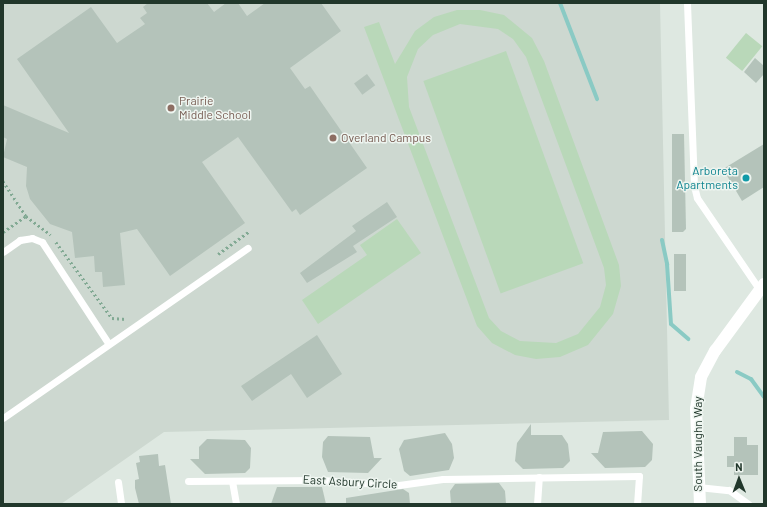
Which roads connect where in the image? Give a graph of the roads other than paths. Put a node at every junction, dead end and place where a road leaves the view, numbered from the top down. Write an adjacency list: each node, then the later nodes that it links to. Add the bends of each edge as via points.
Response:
1 (687, 3): 4 (lane, via 694,186 700,202)
2 (248, 248): 5 (lane)
3 (3, 252): 5 (lane, via 20,240 32,238 42,242)
4 (762, 287): 11 (street, South Vaughn Way, via 715,351 701,377 696,409)
5 (108, 343): 6 (lane)
6 (3, 418)
7 (539, 477): 9 (lane, East Asbury Circle, via 444,478 399,485 321,480); 14 (lane); 15 (lane, East Asbury Circle, via 639,476)
8 (188, 481): 9 (lane, East Asbury Circle)
9 (232, 481): 13 (lane)
10 (118, 482): 12 (lane)
11 (698, 488): 16 (street, South Vaughn Way); 17 (lane, via 729,490)
12 (121, 504)
13 (236, 504)
14 (537, 504)
15 (637, 504)
16 (700, 504)
17 (748, 504)

